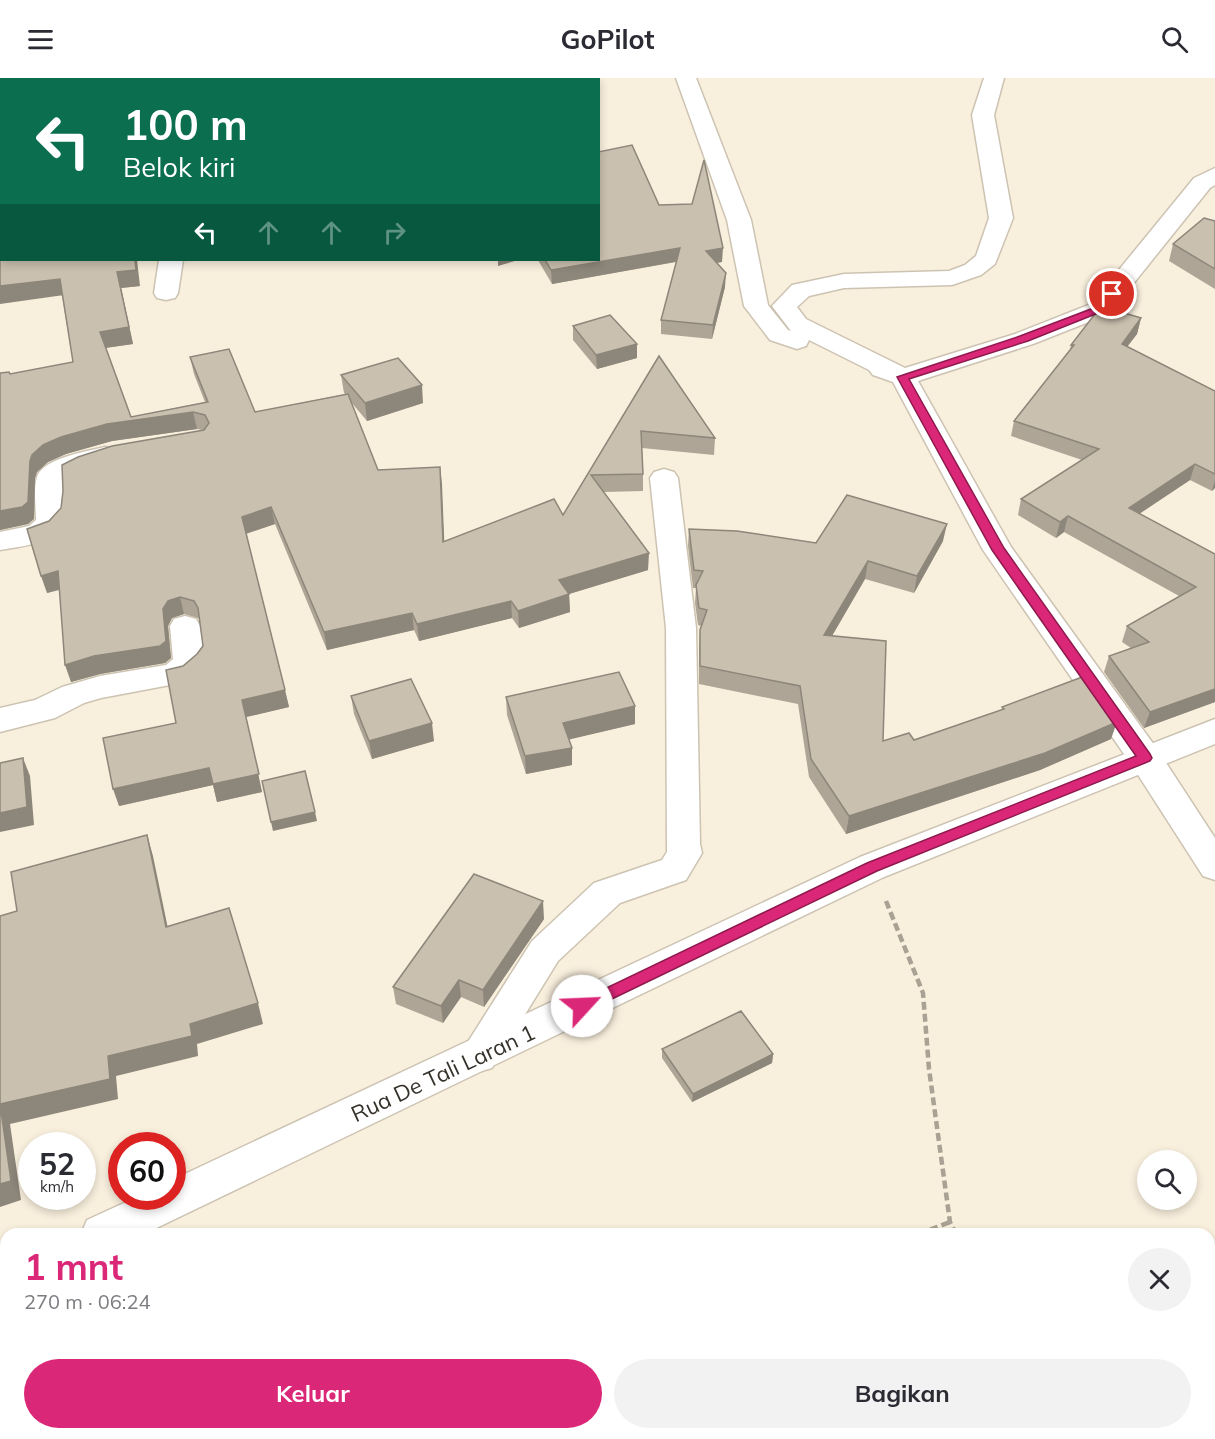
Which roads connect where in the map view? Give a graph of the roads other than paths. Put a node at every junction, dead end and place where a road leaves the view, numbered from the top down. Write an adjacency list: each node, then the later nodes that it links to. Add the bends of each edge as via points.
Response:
1 (686, 78): 6 (street, via 739,220 756,306 779,335)
2 (994, 78): 6 (street, via 983,115 1001,218 987,259 952,278 844,281 801,290 784,306 797,324)
3 (1215, 174): 6 (street, via 1202,183 1100,309 1024,339)
4 (171, 261): 5 (street)
5 (166, 293)
6 (903, 377): 13 (street, via 998,550)
7 (126, 450): 9 (street, via 65,466 51,477 50,523 38,533)
8 (664, 478): 15 (street, via 681,628 685,853 674,870 607,893 545,951)
9 (0, 541)
10 (185, 626): 11 (street, via 189,662 175,674 73,694 44,710)
11 (0, 720)
12 (1215, 731): 13 (street, Rua De Tali Laran 1)
13 (1145, 758): 14 (street); 15 (street, Rua De Tali Laran 1, via 872,867)
14 (1215, 866)
15 (478, 1056): 16 (street, Rua De Tali Laran 1)
16 (115, 1228)

